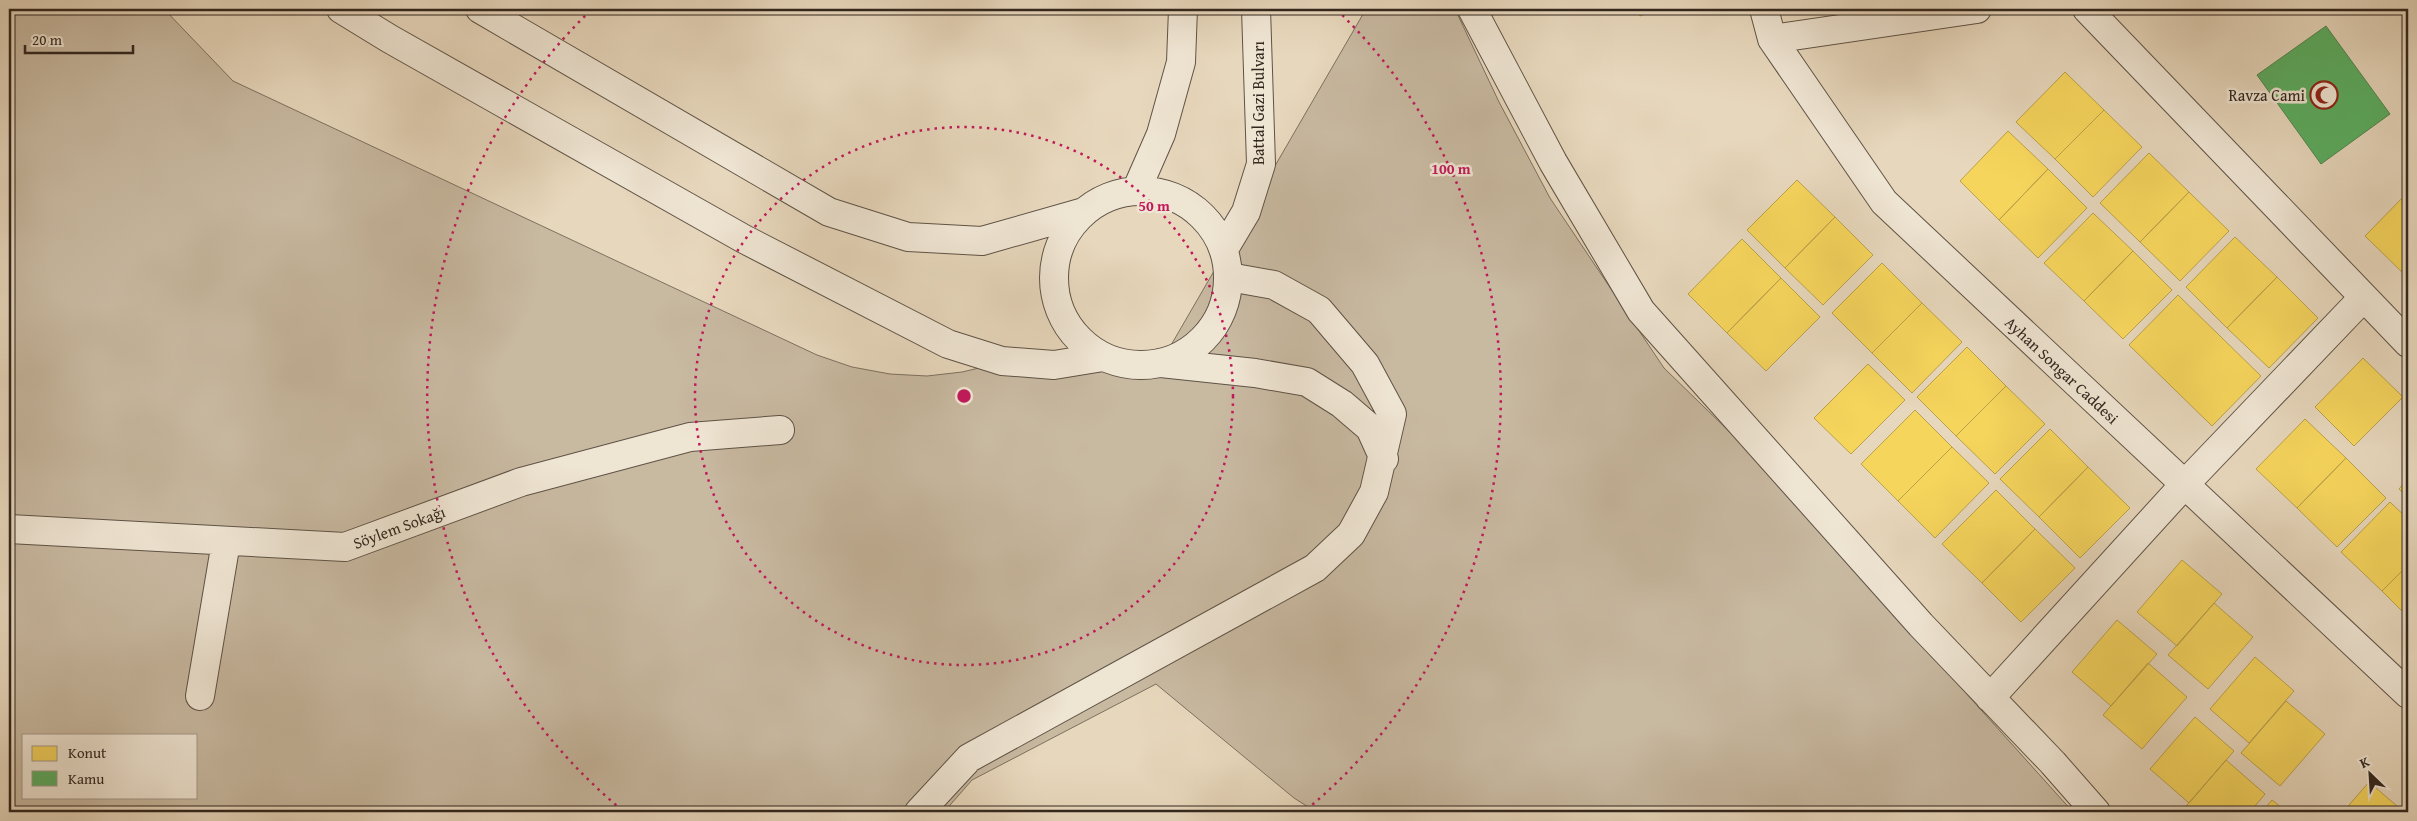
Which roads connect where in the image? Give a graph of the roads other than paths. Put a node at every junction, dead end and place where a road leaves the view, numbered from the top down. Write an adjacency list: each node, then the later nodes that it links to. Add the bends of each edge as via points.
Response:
1 (341, 9): 16 (street, via 744,239 948,344 1002,361 1054,365)
2 (480, 9): 11 (street, via 829,212 908,237 982,241)
3 (1183, 9): 10 (street, via 1181,62 1161,134)
4 (1256, 9): 12 (street, Battal Gazi Bulvarı, via 1261,164 1246,212)
5 (1472, 9): 25 (street, via 1553,162 1641,311)
6 (1764, 9): 9 (street, Ayhan Songar Caddesi)
7 (1978, 9): 9 (street)
8 (2087, 9): 14 (street)
9 (1772, 39): 20 (street, Ayhan Songar Caddesi, via 1884,202)
10 (1136, 191): 11 (street, via 1108,197); 12 (street, via 1164,194 1190,205 1211,224)
11 (1084, 212): 16 (street, via 1066,233 1055,259 1054,289 1062,317 1080,341)
12 (1224, 249): 13 (street)
13 (1229, 277): 17 (street, via 1224,306 1210,332 1188,351); 19 (street, via 1274,285 1318,310 1359,357 1392,414)
14 (2362, 298): 15 (street); 20 (street)
15 (2408, 343)
16 (1103, 357): 17 (street, via 1132,365)
17 (1161, 363): 19 (street, via 1306,382 1342,404 1370,428)
18 (780, 430): 22 (street, Söylem Sokağı, via 690,437 549,474 344,547)
19 (1384, 459): 26 (street, via 1374,492 1351,534 1315,568 969,758)
20 (2184, 485): 23 (street, Ayhan Songar Caddesi); 25 (street)
21 (9, 529): 22 (street, Söylem Sokağı)
22 (226, 542): 24 (street)
23 (2408, 694)
24 (200, 696)
25 (1990, 698): 27 (street)
26 (919, 812)
27 (2096, 812)

